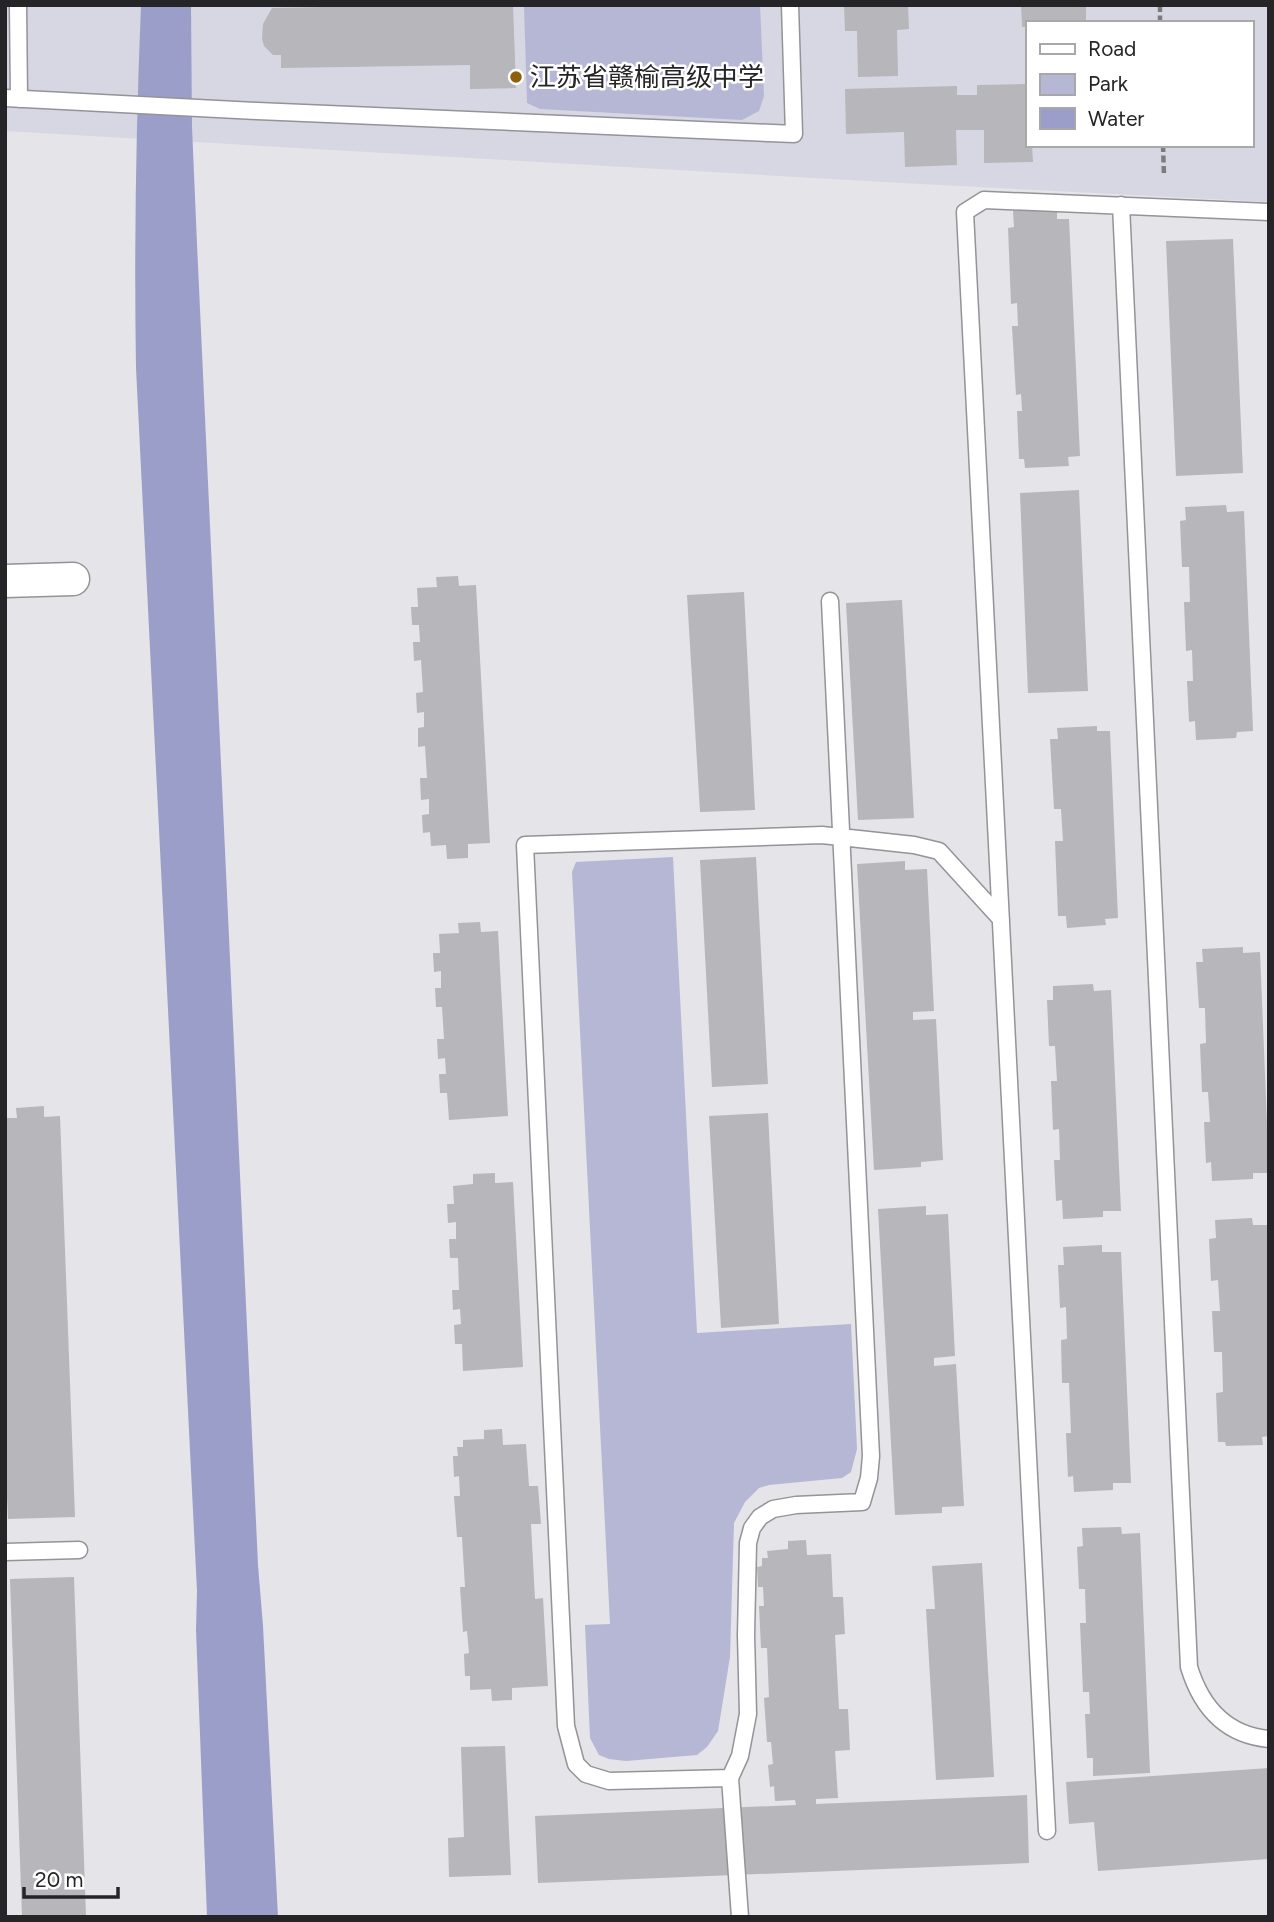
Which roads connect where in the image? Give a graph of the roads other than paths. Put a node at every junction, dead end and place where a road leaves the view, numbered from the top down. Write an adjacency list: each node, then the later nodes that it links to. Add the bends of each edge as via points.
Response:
1 (18, 5): 3 (lane)
2 (790, 5): 3 (lane, via 794,134)
3 (12, 99)
4 (1121, 205): 5 (lane); 10 (lane, via 984,200 965,212); 13 (lane, via 1189,1667 1195,1687 1216,1716 1247,1735)
5 (1269, 212)
6 (73, 579): 7 (street)
7 (5, 582)
8 (830, 601): 9 (lane)
9 (841, 837): 10 (lane, via 939,851); 14 (lane, via 869,1478 862,1502 773,1509 752,1528 746,1635 748,1714 740,1756); 14 (lane, via 525,845 566,1727 576,1764 586,1774 609,1781)
10 (1001, 919): 15 (lane)
11 (79, 1550): 12 (lane)
12 (5, 1552)
13 (1269, 1739)
14 (730, 1778): 16 (lane)
15 (1047, 1831)
16 (740, 1917)

